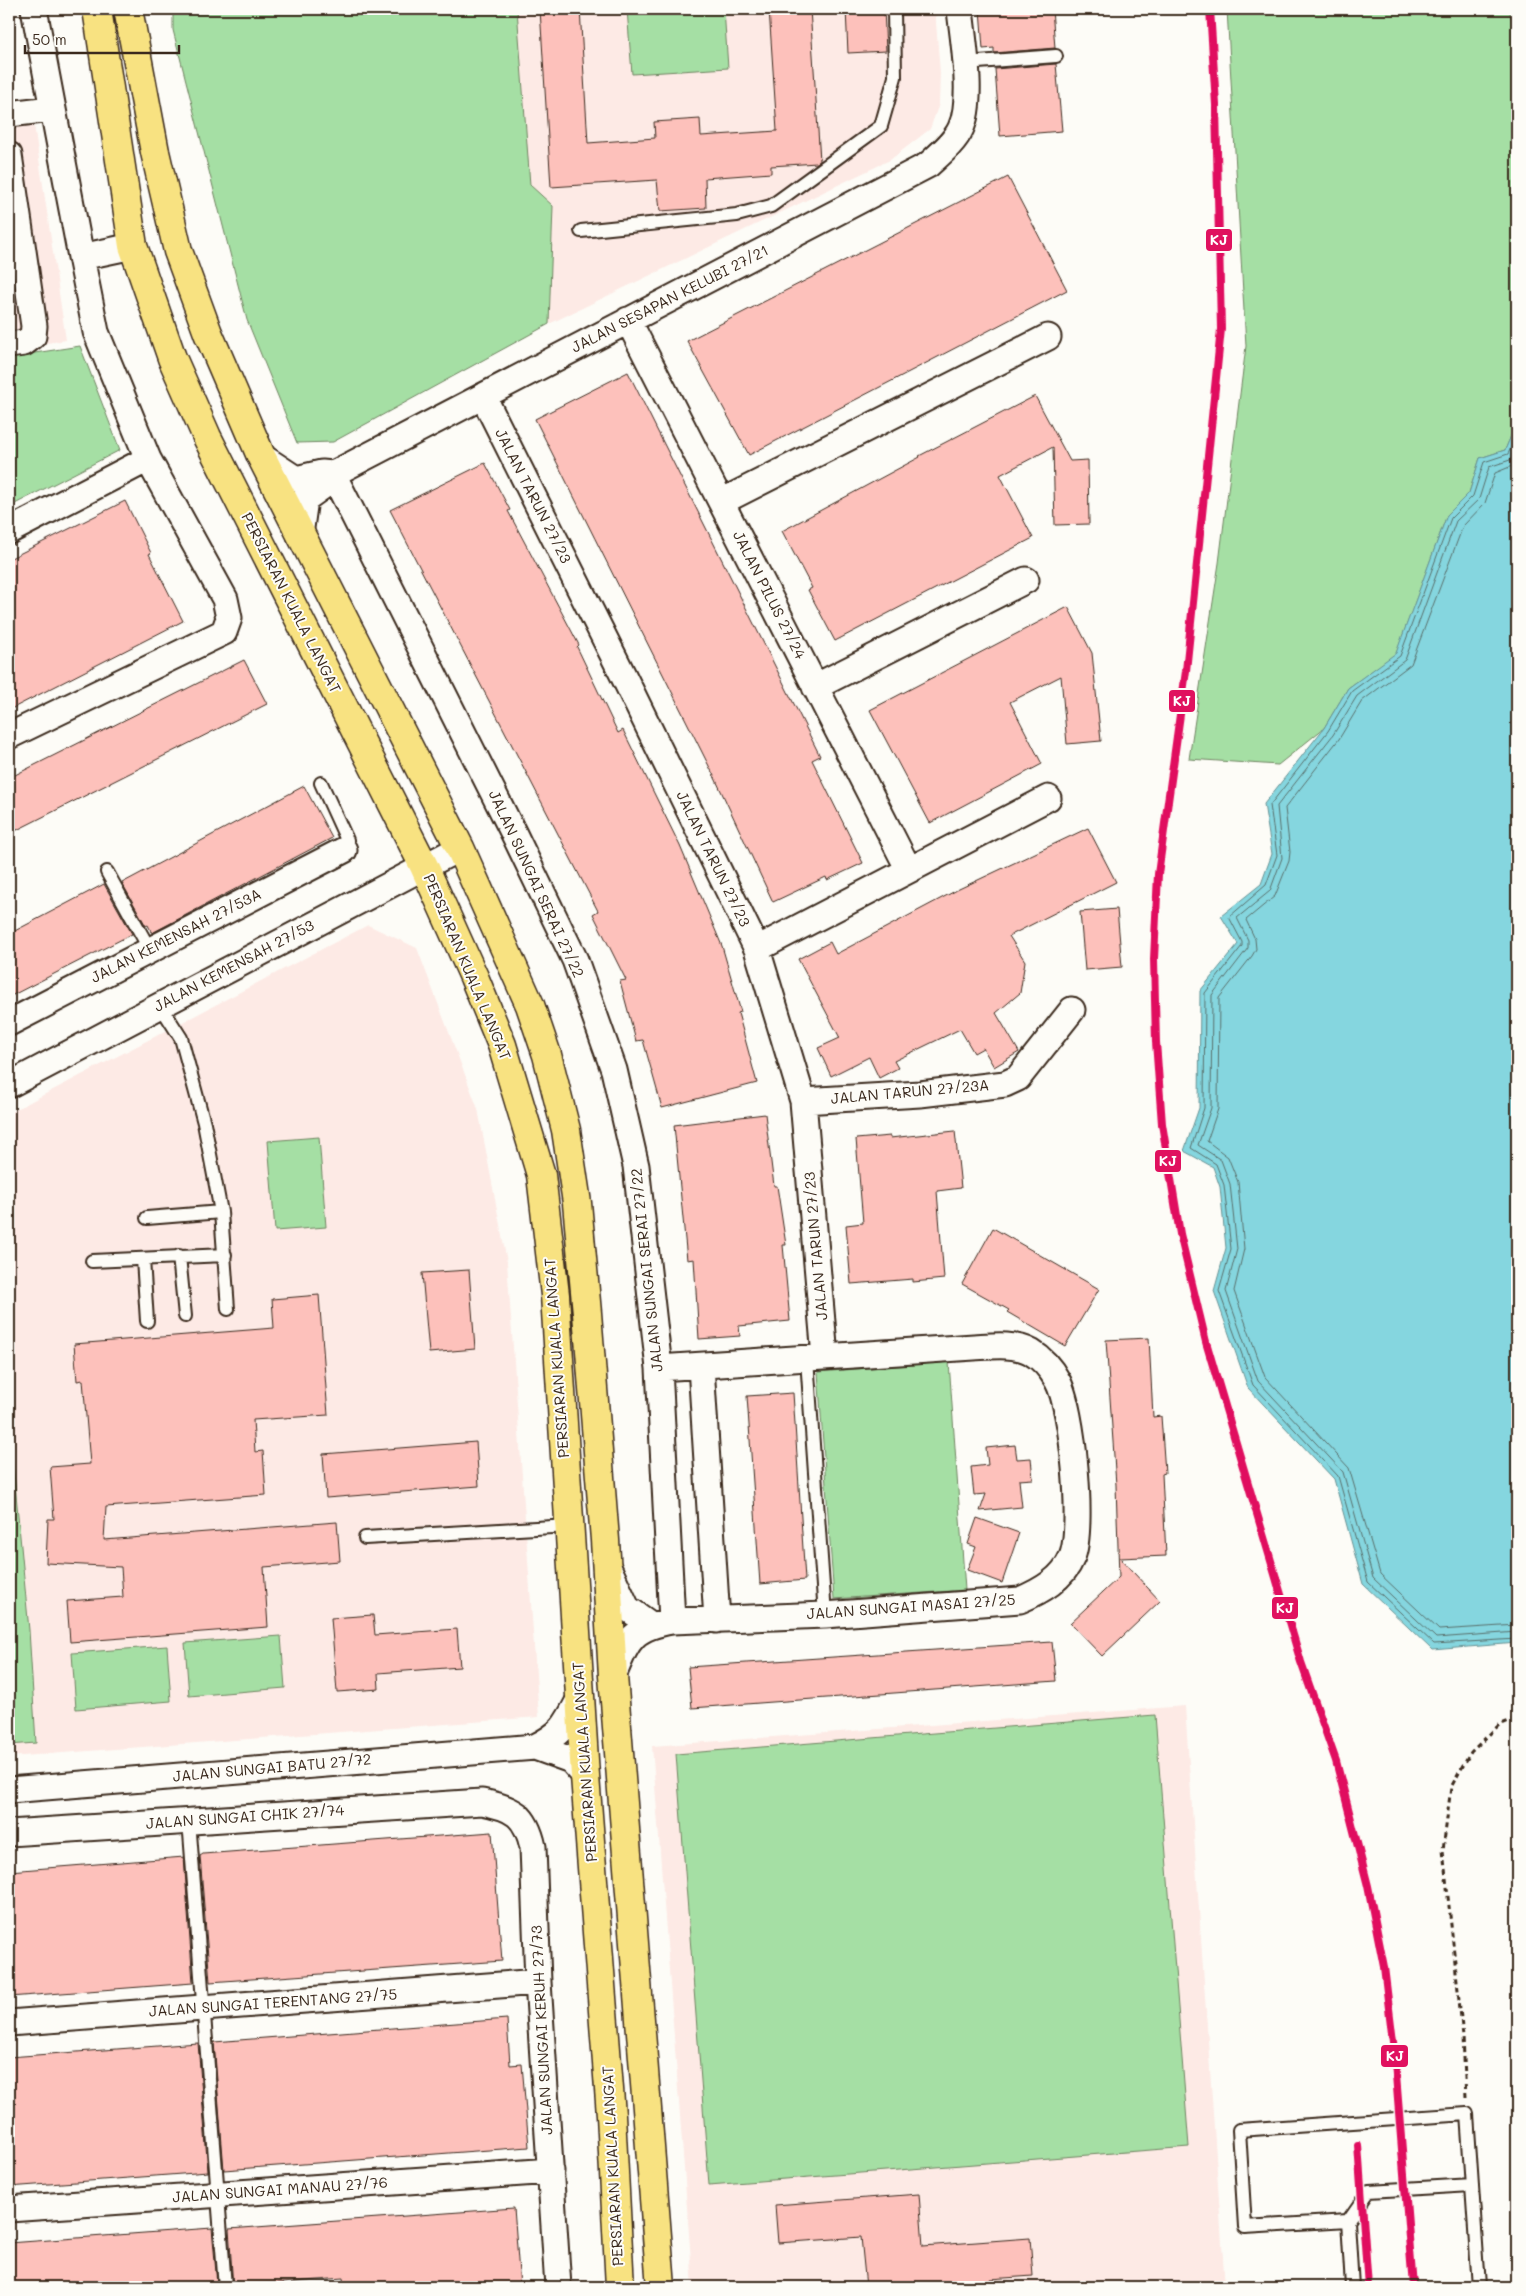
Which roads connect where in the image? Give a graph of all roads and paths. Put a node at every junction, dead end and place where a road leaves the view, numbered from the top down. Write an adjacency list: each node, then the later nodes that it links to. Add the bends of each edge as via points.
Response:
1 (34, 9): 8 (street)
2 (97, 9): 12 (main road, PERSIARAN KUALA LANGAT)
3 (128, 9): 18 (main road, via 178,251 208,333)
4 (894, 9): 11 (lane, via 895,77 881,126 771,206 737,216)
5 (960, 9): 7 (street, JALAN SESAPAN KELUBI 27/21)
6 (1056, 56): 7 (lane)
7 (965, 63): 14 (street, JALAN SESAPAN KELUBI 27/21, via 968,96 961,128 945,150 928,165)
8 (51, 109): 9 (street); 13 (street)
9 (9, 114)
10 (9, 154): 16 (street, via 34,326 34,336 24,343)
11 (581, 232)
12 (133, 246): 13 (street); 31 (main road, PERSIARAN KUALA LANGAT, via 172,358 207,438)
13 (81, 257): 19 (street, via 96,332)
14 (628, 320): 17 (street, JALAN SESAPAN KELUBI 27/21); 21 (street, JALAN PILUS 27/24)
15 (1048, 337): 21 (street)
16 (9, 345)
17 (483, 396): 20 (street, JALAN SESAPAN KELUBI 27/21); 34 (street, JALAN TARUN 27/23)
18 (261, 456): 20 (street, JALAN SESAPAN KELUBI 27/21, via 296,479); 23 (main road)
19 (148, 459): 22 (street); 26 (street, via 225,599 230,618 224,632)
20 (333, 474): 23 (street, via 326,484 306,499); 52 (street, JALAN SUNGAI SERAI 27/22, via 575,960 614,1070 636,1166)
21 (721, 502): 25 (street, JALAN PILUS 27/24)
22 (9, 531)
23 (300, 535): 29 (main road)
24 (1026, 580): 25 (street)
25 (815, 687): 32 (street, JALAN PILUS 27/24)
26 (9, 736)
27 (320, 783): 30 (lane, via 347,840)
28 (1048, 798): 32 (street)
29 (460, 848): 31 (street, JALAN KEMENSAH 27/53); 55 (main road, via 530,1005 566,1130 578,1212)
30 (344, 850): 35 (street, JALAN KEMENSAH 27/53A)
31 (424, 866): 36 (street, JALAN KEMENSAH 27/53); 53 (main road, PERSIARAN KUALA LANGAT, via 502,1045 541,1175 555,1295)
32 (909, 870): 34 (street)
33 (107, 872): 35 (lane)
34 (757, 949): 40 (street, JALAN TARUN 27/23)
35 (150, 950): 38 (street, JALAN KEMENSAH 27/53A)
36 (160, 1005): 39 (street, JALAN KEMENSAH 27/53); 41 (lane, via 181,1038 204,1123)
37 (1072, 1010): 40 (street, JALAN TARUN 27/23A, via 1018,1078 1005,1084 920,1094)
38 (9, 1023)
39 (9, 1085)
40 (803, 1101): 50 (street, JALAN TARUN 27/23)
41 (221, 1212): 42 (lane); 43 (lane)
42 (147, 1218)
43 (225, 1255): 44 (lane); 47 (lane)
44 (179, 1256): 45 (lane); 48 (lane)
45 (143, 1259): 46 (lane); 49 (lane)
46 (92, 1261)
47 (228, 1309)
48 (185, 1316)
49 (147, 1321)
50 (816, 1358): 51 (street, JALAN SUNGAI MASAI 27/25); 56 (lane); 56 (street, JALAN SUNGAI MASAI 27/25, via 998,1346 1030,1352 1046,1365 1063,1394 1070,1421 1077,1508 1072,1557 1042,1591 1020,1600)
51 (700, 1366): 52 (street, JALAN SUNGAI MASAI 27/25); 57 (street)
52 (659, 1368): 58 (street, JALAN SUNGAI SERAI 27/22)
53 (569, 1526): 54 (lane); 60 (main road, PERSIARAN KUALA LANGAT)
54 (365, 1538)
55 (606, 1563): 58 (street, via 627,1608); 59 (main road)
56 (825, 1615): 57 (street, JALAN SUNGAI MASAI 27/25)
57 (717, 1620): 58 (street, JALAN SUNGAI MASAI 27/25)
58 (662, 1623): 59 (street, via 635,1635 628,1642)
59 (613, 1676): 80 (main road)
60 (580, 1698): 62 (street, via 560,1733); 63 (main road, PERSIARAN KUALA LANGAT)
61 (1517, 1718): 71 (path, via 1499,1725 1471,1752 1450,1787 1443,1850)
62 (535, 1747): 63 (street, via 571,1760); 64 (street, JALAN SUNGAI BATU 27/72)
63 (585, 1776): 79 (main road, PERSIARAN KUALA LANGAT, via 611,2115)
64 (9, 1790)
65 (482, 1802): 66 (street, JALAN SUNGAI CHIK 27/74); 68 (street, JALAN SUNGAI KERUH 27/73, via 504,1806 519,1815 529,1829 533,1847)
66 (189, 1820): 67 (street, JALAN SUNGAI CHIK 27/74); 69 (lane)
67 (9, 1833)
68 (538, 1982): 69 (street, JALAN SUNGAI TERENTANG 27/75); 72 (street, JALAN SUNGAI KERUH 27/73)
69 (202, 2008): 70 (street, JALAN SUNGAI TERENTANG 27/75); 74 (lane)
70 (9, 2023)
71 (1467, 2114): 73 (lane); 76 (lane, via 1239,2130 1245,2226)
72 (551, 2171): 74 (street, JALAN SUNGAI MANAU 27/76); 78 (street, JALAN SUNGAI KERUH 27/73)
73 (1472, 2185): 76 (lane, via 1369,2191); 82 (lane)
74 (218, 2195): 75 (street, JALAN SUNGAI MANAU 27/76); 77 (lane)
75 (9, 2209)
76 (1348, 2221): 81 (lane)
77 (225, 2287)
78 (558, 2287)
79 (620, 2287)
80 (662, 2287)
81 (1352, 2287)
82 (1479, 2287)

